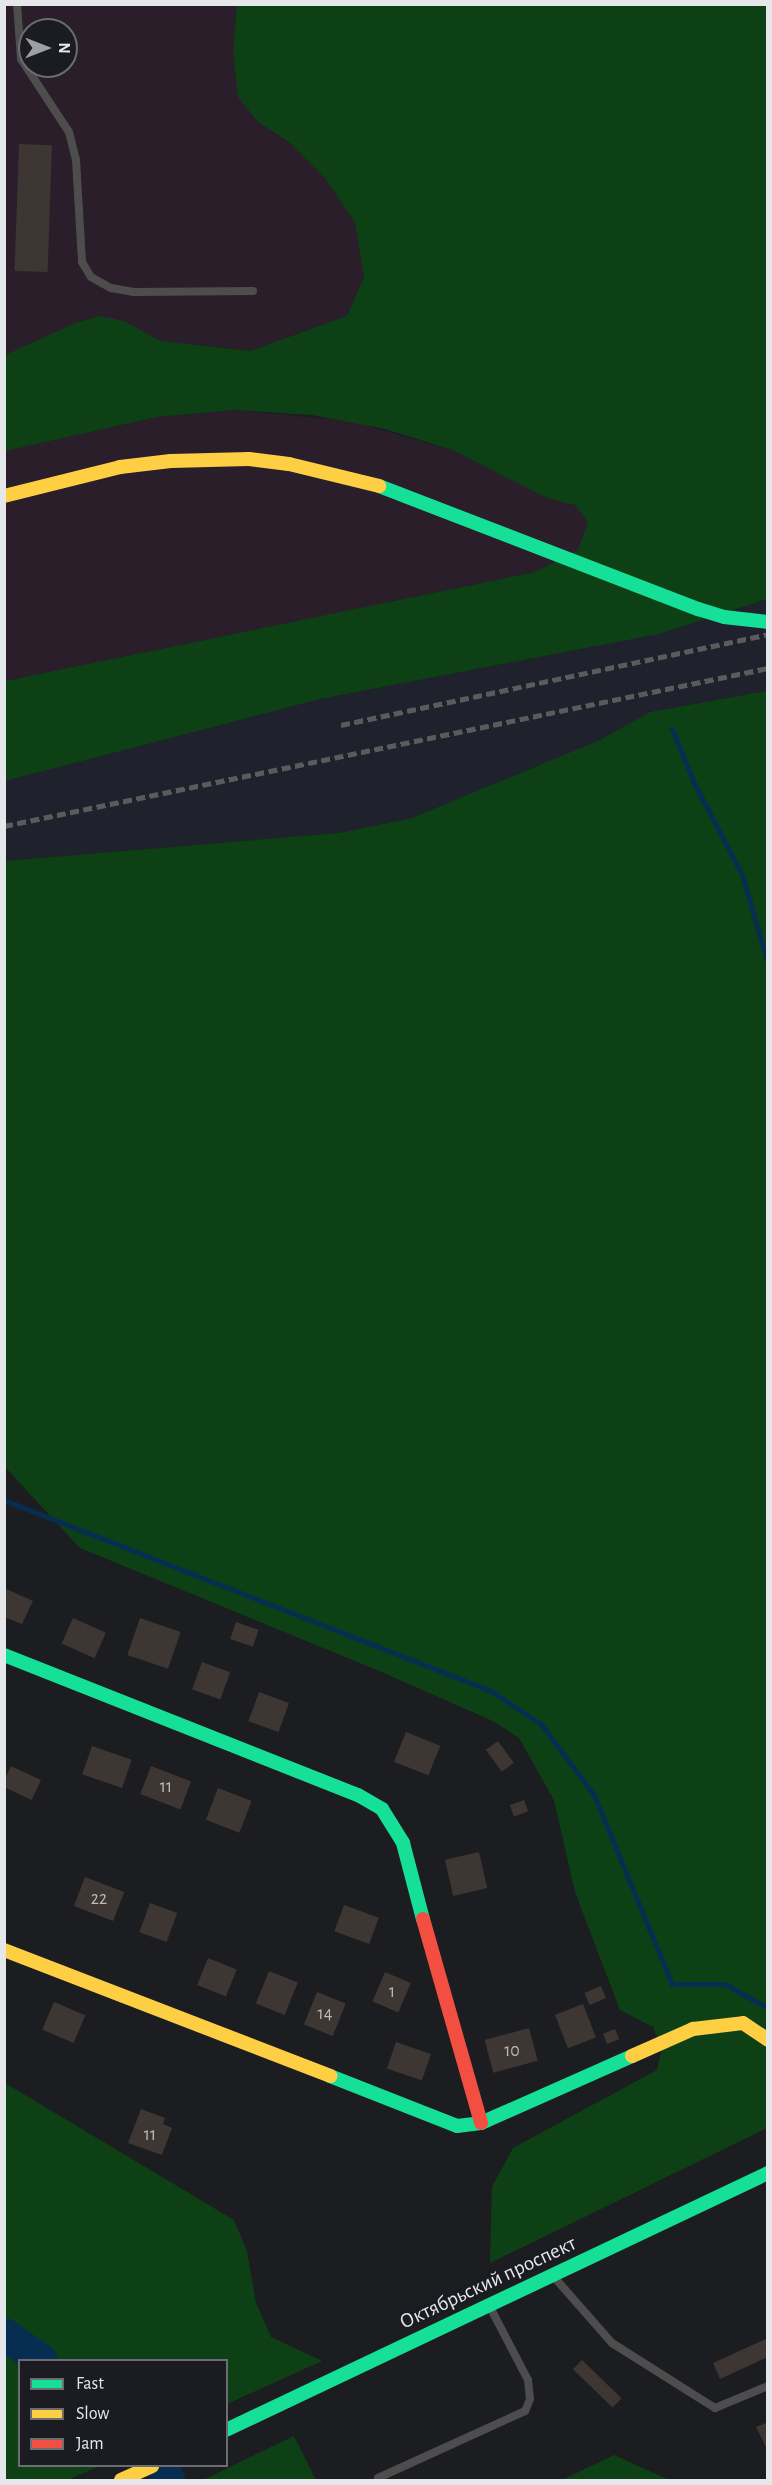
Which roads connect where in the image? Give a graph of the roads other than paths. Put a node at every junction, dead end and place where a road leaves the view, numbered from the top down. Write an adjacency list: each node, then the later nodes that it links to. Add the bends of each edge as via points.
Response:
1 (17, 4): 2 (lane, via 21,59 69,132 76,160 82,262 91,278 111,288 134,292)
2 (254, 291)
3 (4, 496): 4 (street, via 120,467 171,461 249,459 289,464 399,491 698,609 724,617)
4 (768, 622)
5 (4, 1655): 8 (street, via 382,1809 403,1843 470,2094)
6 (4, 1950): 8 (street, via 457,2126)
7 (768, 2040): 8 (street, via 743,2023 693,2029)
8 (481, 2122)
9 (768, 2173): 10 (street, Октябрьский проспект)
10 (553, 2276): 11 (street, Октябрьский проспект); 12 (lane, via 612,2343 715,2408)
11 (490, 2306): 13 (street, Октябрьский проспект); 15 (lane, via 528,2380 530,2399 525,2411)
12 (768, 2385)
13 (228, 2429)
14 (150, 2467): 16 (street)
15 (378, 2478)
16 (121, 2481)

